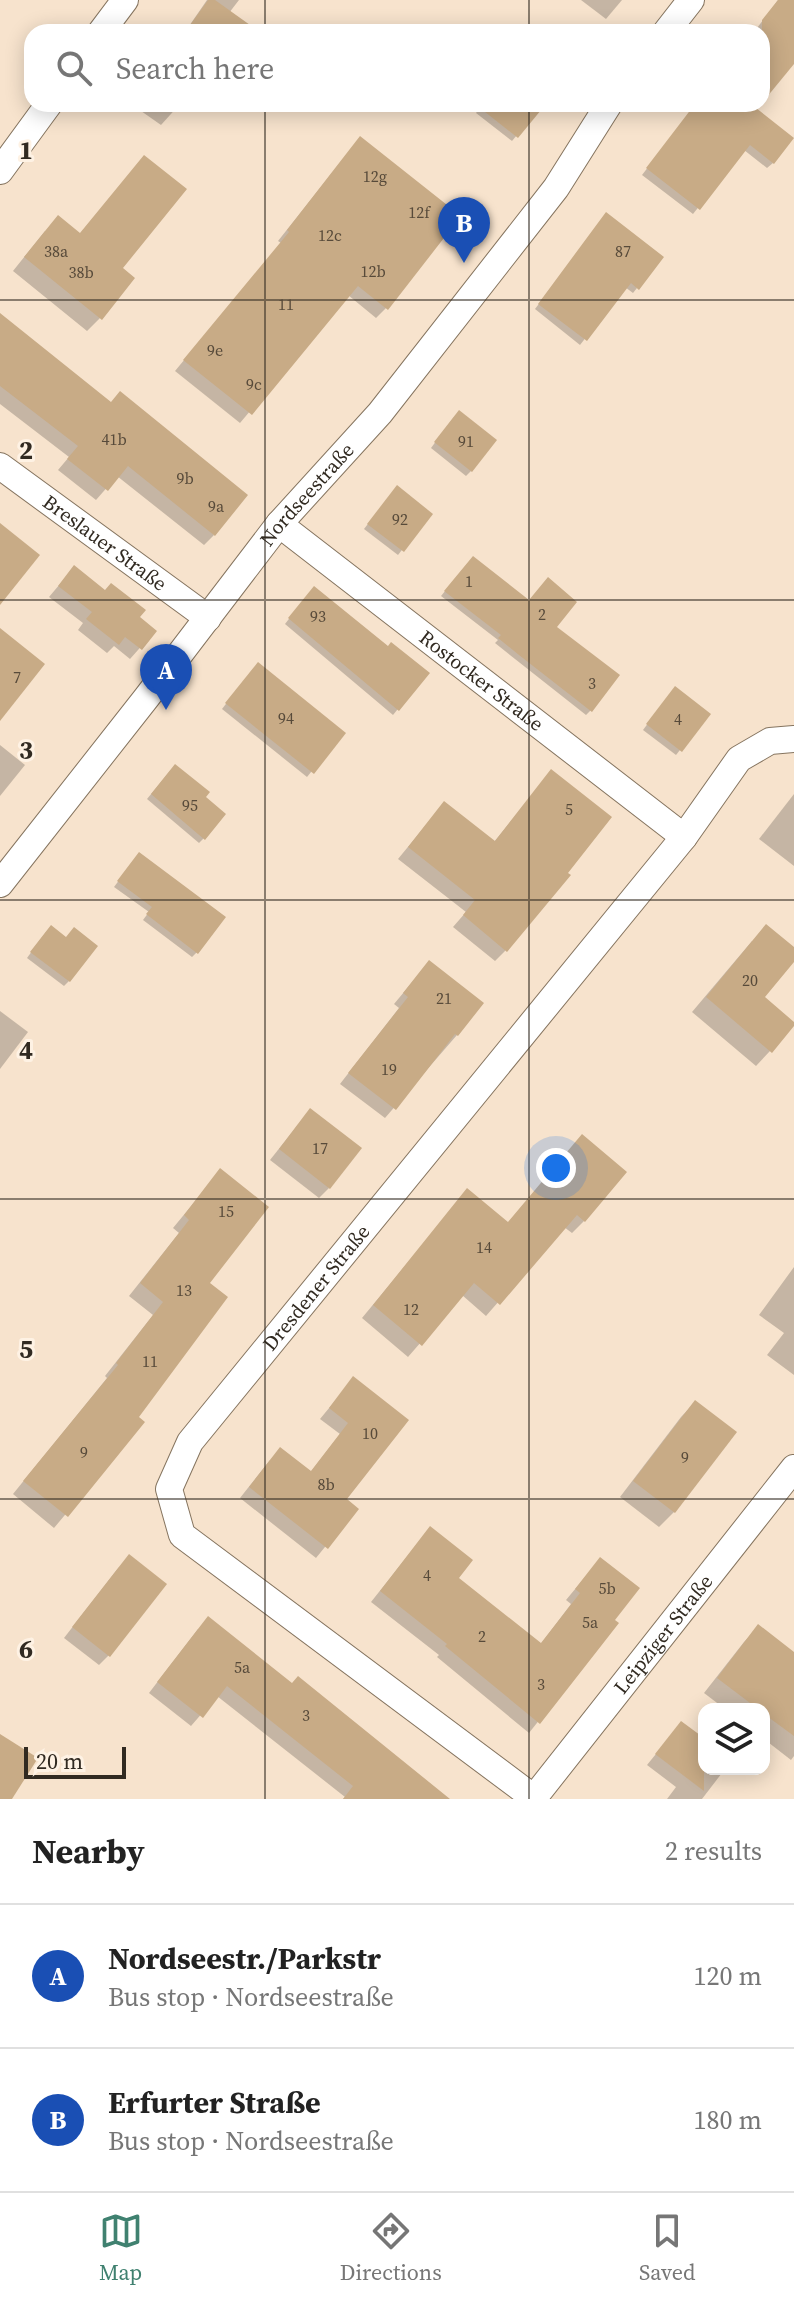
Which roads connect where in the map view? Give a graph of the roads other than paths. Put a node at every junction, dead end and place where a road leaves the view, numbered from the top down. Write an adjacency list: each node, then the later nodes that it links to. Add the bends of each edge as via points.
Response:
1 (125, 0): 3 (street)
2 (691, 0): 4 (street)
3 (107, 24)
4 (672, 24)
5 (43, 112): 7 (street)
6 (604, 112): 9 (street, Nordseestraße, via 556,188 380,413)
7 (0, 171)
8 (0, 466): 10 (street, Breslauer Straße)
9 (279, 524): 10 (street, Nordseestraße); 12 (street, Rostocker Straße)
10 (208, 618): 13 (street, Nordseestraße)
11 (794, 739): 12 (street, Dresdener Straße, via 770,741 739,759)
12 (684, 837): 15 (street, Dresdener Straße, via 190,1442 169,1489 182,1535)
13 (0, 884)
14 (794, 1468): 15 (street, Leipziger Straße)
15 (534, 1798)

